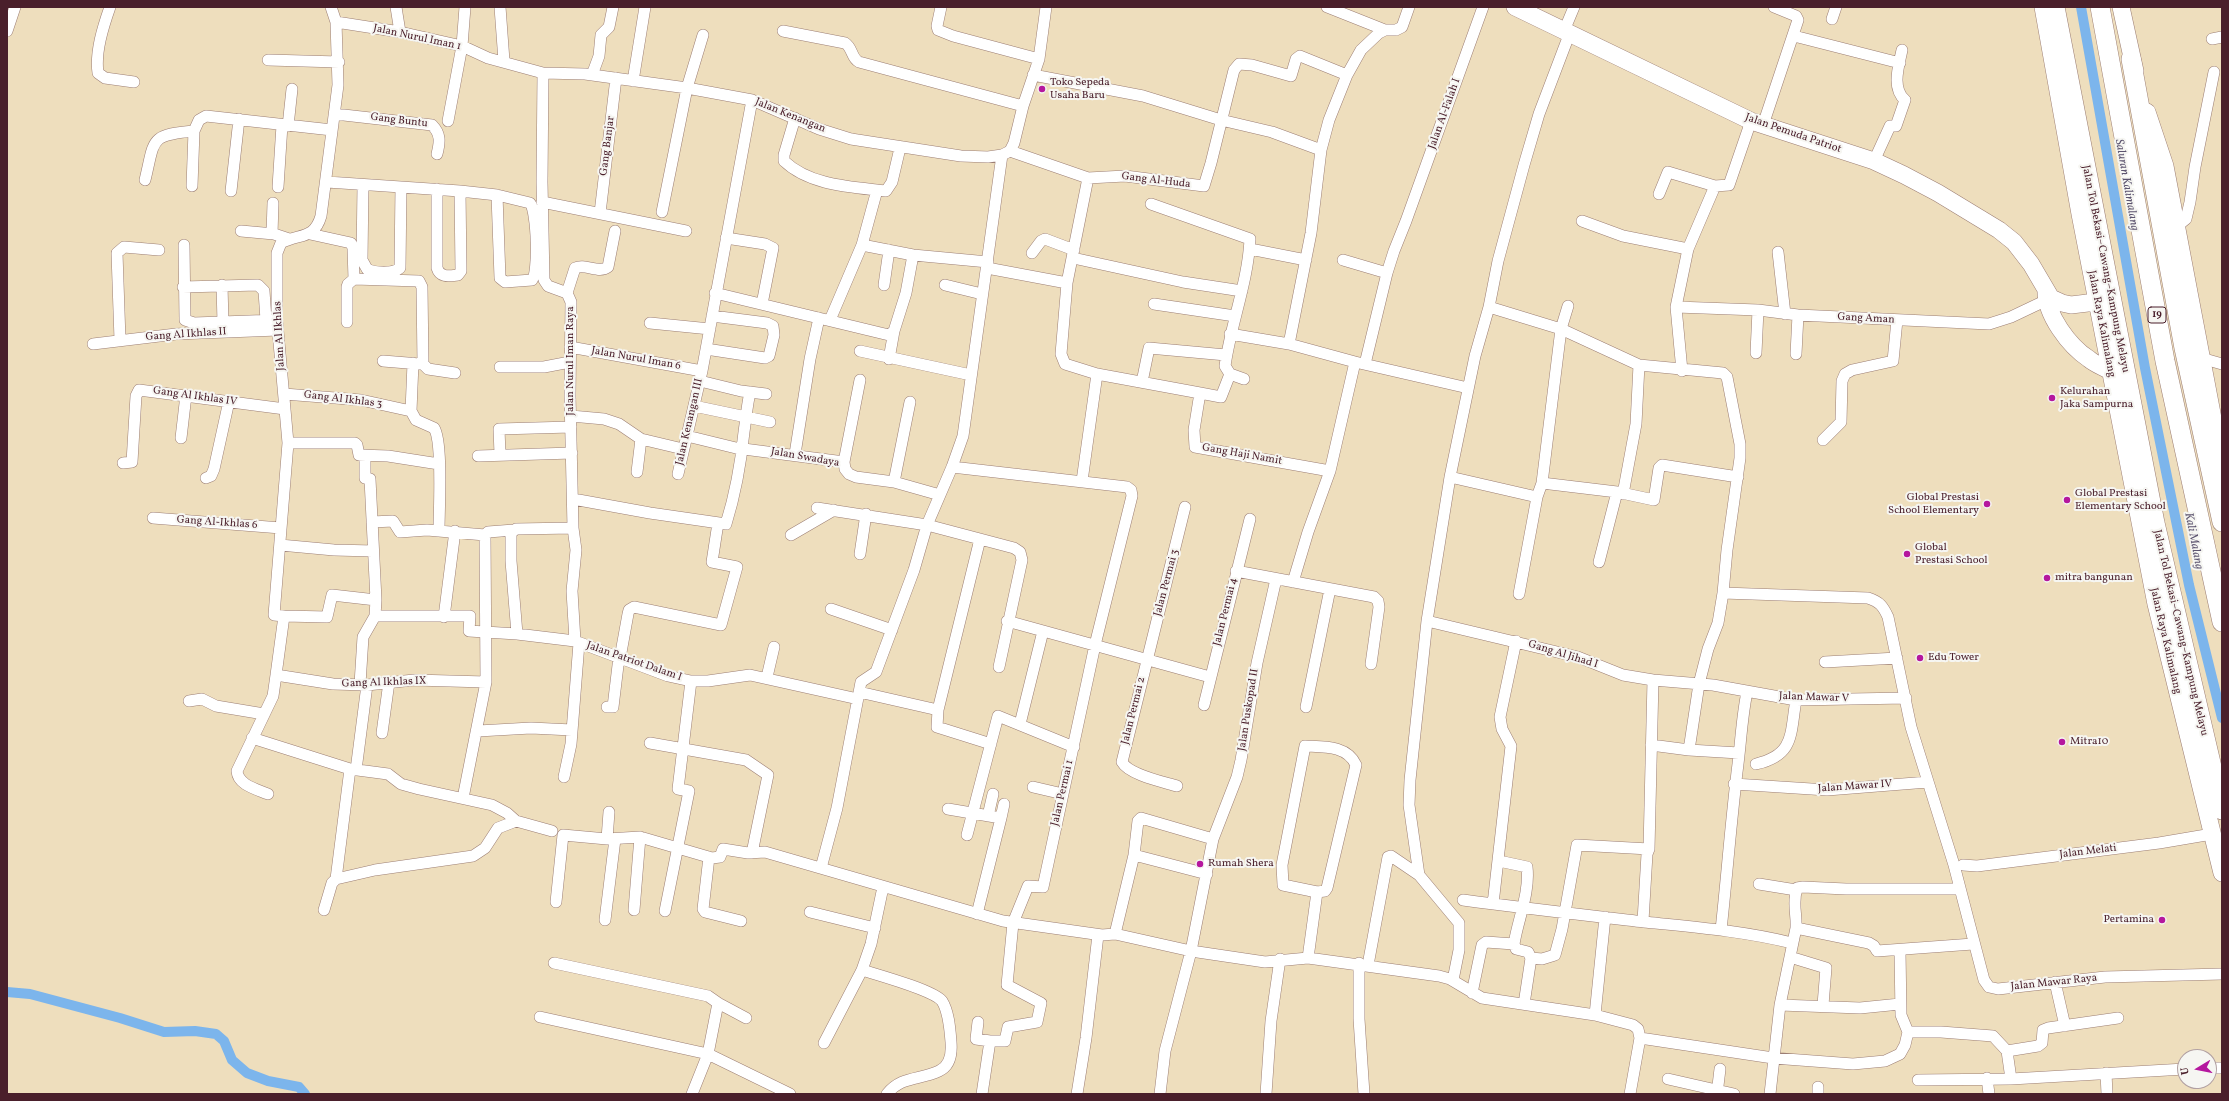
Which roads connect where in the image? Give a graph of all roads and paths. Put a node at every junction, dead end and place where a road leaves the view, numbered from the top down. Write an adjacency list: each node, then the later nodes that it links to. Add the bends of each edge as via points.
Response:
1 (16, 7): 25 (street)
2 (110, 7): 46 (street, via 104,24 98,73 105,78)
3 (331, 7): 23 (street)
4 (396, 7): 27 (street)
5 (465, 7): 31 (street)
6 (500, 7): 36 (street)
7 (613, 7): 41 (street, via 609,27 601,35 599,56)
8 (645, 7): 45 (street)
9 (941, 7): 33 (street, via 938,30)
10 (1046, 7): 33 (street)
11 (1327, 7): 24 (street)
12 (1409, 7): 24 (street, via 1402,27)
13 (1483, 7): 106 (street, Jalan Al-Falah I)
14 (1515, 7): 28 (main road, Jalan Pemuda Patriot)
15 (1574, 7): 28 (street)
16 (1774, 7): 30 (street, via 1797,17)
17 (1836, 7): 22 (street)
18 (2043, 7): 118 (main road, Jalan Raya Kalimalang)
19 (2055, 7): 310 (highway, Jalan Tol Bekasi–Cawang–Kampung Melayu, via 2155,523)
20 (2100, 7): 246 (highway, 19, via 2165,361)
21 (2121, 7): 34 (main road)
22 (1832, 19)
23 (336, 22): 27 (street, Jalan Nurul Iman 1); 37 (street)
24 (1385, 30): 43 (street, via 1367,43)
25 (7, 31)
26 (783, 31): 50 (street, via 846,43 858,62)
27 (400, 32): 31 (street, Jalan Nurul Iman 1)
28 (1567, 33): 56 (main road, Jalan Pemuda Patriot); 122 (street, via 1524,164 1498,261)
29 (703, 35): 47 (street)
30 (1794, 36): 38 (street); 56 (street)
31 (462, 46): 36 (street, Jalan Nurul Iman 1, via 488,58); 55 (street)
32 (1902, 50): 38 (street)
33 (1039, 59): 42 (street)
34 (2131, 59): 85 (main road, via 2165,166); 218 (highway, via 2184,348)
35 (268, 60): 37 (street)
36 (504, 61): 40 (street, Jalan Nurul Iman 1)
37 (338, 62): 51 (street)
38 (1900, 63): 64 (street, via 1896,80 1899,94 1905,100 1896,126 1890,126)
39 (2214, 72): 85 (street, via 2186,219)
40 (543, 73): 41 (street, Jalan Kenangan); 79 (street, Jalan Nurul Iman Raya)
41 (592, 75): 44 (street, Jalan Kenangan)
42 (1033, 75): 50 (street); 54 (street, via 1143,96)
43 (1347, 75): 54 (street, via 1300,56 1296,59 1291,76 1239,64 1234,70); 61 (street, via 1329,120)
44 (616, 78): 45 (street, Jalan Kenangan); 83 (street, Gang Banjar)
45 (633, 81): 47 (street, Jalan Kenangan)
46 (134, 82)
47 (687, 88): 49 (street, Jalan Kenangan); 82 (street)
48 (292, 89): 57 (street)
49 (752, 100): 52 (street, Jalan Kenangan); 91 (street, Jalan Kenangan III)
50 (1023, 106): 62 (street, via 1014,143)
51 (335, 114): 58 (street); 63 (street, Gang Buntu, via 432,125 439,136)
52 (795, 118): 60 (street, Jalan Kenangan, via 851,139); 74 (street, via 784,161 812,178 848,187)
53 (239, 119): 57 (street); 59 (street, via 206,116 199,120); 75 (street)
54 (1222, 120): 61 (street, via 1272,132); 65 (street, Gang Al-Huda, via 1204,186 1125,176)
55 (448, 122)
56 (1757, 123): 64 (main road, Jalan Pemuda Patriot); 70 (street, via 1729,185)
57 (285, 125): 58 (street); 71 (street)
58 (332, 130): 67 (street)
59 (194, 131): 66 (street, via 157,139); 69 (street)
60 (900, 148): 62 (street, Jalan Kenangan, via 961,156); 74 (street, via 892,182 886,191)
61 (1322, 150): 103 (street)
62 (1006, 153): 65 (street); 105 (street)
63 (437, 154)
64 (1874, 161): 117 (main road, Jalan Pemuda Patriot, via 1938,193 1999,230 2024,254)
65 (1088, 178): 101 (street)
66 (145, 180)
67 (326, 182): 68 (street); 90 (street, via 319,223)
68 (363, 185): 72 (street); 72 (street, via 362,260 367,270 372,271 388,272 400,268)
69 (192, 186)
70 (1716, 186): 77 (street, via 1668,172); 96 (street)
71 (278, 187)
72 (401, 188): 73 (street)
73 (437, 189): 76 (street); 76 (street, via 437,268 443,275 458,275 461,271)
74 (877, 190): 94 (street)
75 (231, 191)
76 (460, 191): 78 (street)
77 (1660, 194)
78 (496, 195): 78 (street, via 526,201 533,206 536,272 534,278 529,281 505,282 500,278)
79 (542, 202): 83 (street); 114 (street, Jalan Nurul Iman Raya, via 544,283)
80 (273, 203): 89 (street)
81 (1151, 204): 95 (street, via 1250,237)
82 (662, 212)
83 (600, 213): 88 (street)
84 (1582, 221): 96 (street, via 1623,236)
85 (2176, 227): 148 (main road)
86 (241, 231): 89 (street)
87 (615, 231): 114 (street, via 608,267 604,270 575,268)
88 (686, 231)
89 (272, 234): 92 (street)
90 (310, 234): 92 (street); 107 (street, via 351,243)
91 (726, 238): 115 (street, Jalan Kenangan III); 119 (street, via 765,244 773,248)
92 (289, 239): 133 (street, Jalan Al Ikhlas, via 281,243 277,253)
93 (184, 245): 112 (street)
94 (862, 245): 98 (street); 129 (street)
95 (1250, 249): 103 (street); 113 (street)
96 (1688, 249): 123 (street)
97 (159, 250): 139 (street, via 124,247 117,253)
98 (889, 250): 102 (street); 110 (street)
99 (1778, 252): 125 (street)
100 (1032, 253): 101 (street, via 1045,239)
101 (1073, 254): 108 (street); 113 (street, via 1183,282)
102 (913, 255): 105 (street); 137 (street, via 906,294)
103 (1306, 260): 141 (street)
104 (1343, 260): 106 (street)
105 (987, 265): 108 (street); 116 (street)
106 (1387, 273): 152 (street, Jalan Al-Falah I)
107 (354, 280): 132 (street, via 347,287); 153 (street, via 416,280 421,283)
108 (1067, 283): 160 (street, via 1062,359 1065,364)
109 (222, 285): 112 (street); 131 (street); 133 (street, via 261,286)
110 (884, 285)
111 (945, 285): 116 (street)
112 (183, 287): 131 (street, via 185,320)
113 (1242, 291): 128 (street)
114 (568, 293): 142 (street, Jalan Nurul Iman Raya, via 571,302)
115 (715, 293): 119 (street); 127 (street, Jalan Kenangan III)
116 (982, 294): 162 (street)
117 (2048, 297): 118 (main road, via 2071,305); 130 (street, Gang Aman, via 2011,317 1989,324); 158 (main road, Jalan Pemuda Patriot, via 2060,329 2073,346 2088,359)
118 (2096, 302): 158 (main road, Jalan Raya Kalimalang)
119 (762, 304): 129 (street)
120 (1154, 304): 128 (street)
121 (1568, 306): 135 (street)
122 (1489, 307): 135 (street); 167 (street)
123 (1676, 307): 124 (street, Gang Aman); 157 (street)
124 (1758, 310): 125 (street, Gang Aman); 145 (street)
125 (1785, 314): 126 (street, Gang Aman)
126 (1798, 315): 130 (street, Gang Aman); 146 (street)
127 (712, 316): 136 (street, Jalan Kenangan III); 143 (street, via 767,323 773,326 774,336 769,356 765,358)
128 (1235, 316): 138 (street)
129 (825, 319): 137 (street, via 887,335); 190 (street, via 810,359)
130 (1896, 320): 184 (street, via 1893,361 1852,370 1845,374 1842,381 1841,422)
131 (223, 322): 133 (street)
132 (347, 322)
133 (274, 323): 139 (street, Gang Al Ikhlas II); 170 (street, Jalan Al Ikhlas)
134 (650, 323): 136 (street)
135 (1561, 329): 155 (street); 206 (street)
136 (710, 330): 143 (street, Jalan Kenangan III)
137 (894, 332): 149 (street)
138 (1230, 334): 141 (street); 147 (street)
139 (120, 340): 140 (street, Gang Al Ikhlas II)
140 (94, 344)
141 (1289, 344): 152 (street)
142 (570, 347): 151 (street, Jalan Nurul Iman Raya); 163 (street, Jalan Nurul Iman 6)
143 (706, 349): 163 (street, Jalan Kenangan III)
144 (860, 351): 149 (street)
145 (1756, 353)
146 (1796, 354)
147 (1226, 355): 161 (street, via 1225,368); 166 (street, via 1149,348)
148 (2201, 358): 154 (street); 196 (main road)
149 (889, 359): 162 (street, via 908,360)
150 (383, 361): 153 (street)
151 (570, 362): 156 (street, via 544,367); 179 (street, Jalan Nurul Iman Raya)
152 (1360, 363): 167 (street); 198 (street, Jalan Al-Falah I)
153 (418, 364): 159 (street, via 428,369); 177 (street)
154 (2222, 364)
155 (1639, 365): 157 (street); 207 (street, via 1636,424)
156 (500, 367)
157 (1682, 370): 202 (street, via 1723,373 1727,377 1740,444)
158 (2110, 371): 310 (main road, Jalan Raya Kalimalang, via 2156,604)
159 (455, 373)
160 (1097, 374): 166 (street); 204 (street)
161 (1230, 374): 164 (street); 169 (street, via 1221,397)
162 (971, 375): 197 (street, via 962,436)
163 (701, 376): 168 (street, Jalan Nurul Iman 6); 175 (street, Jalan Kenangan III)
164 (1244, 379)
165 (860, 380): 193 (street)
166 (1142, 382): 169 (street)
167 (1468, 388): 201 (street)
168 (750, 392): 171 (street, Jalan Nurul Iman 6); 178 (street)
169 (1200, 393): 198 (street, Gang Haji Namit, via 1194,430 1195,447)
170 (284, 394): 176 (street, Jalan Al Ikhlas); 177 (street, Gang Al Ikhlas 3, via 361,400)
171 (766, 394)
172 (186, 395): 173 (street, Gang Al Ikhlas IV); 182 (street); 194 (street, Gang Al Ikhlas IV, via 137,391 132,462)
173 (229, 401): 176 (street, Gang Al Ikhlas IV); 203 (street, via 214,469)
174 (910, 402): 205 (street)
175 (694, 406): 178 (street); 181 (street, Jalan Kenangan III)
176 (285, 409): 185 (street, Jalan Al Ikhlas)
177 (411, 411): 195 (street, via 416,420 437,432)
178 (745, 417): 180 (street); 186 (street)
179 (571, 422): 183 (street, via 604,419 619,424); 188 (street, Jalan Nurul Iman Raya); 189 (street, via 499,429)
180 (770, 422)
181 (686, 436): 186 (street, Jalan Swadaya); 187 (street, Jalan Kenangan III)
182 (181, 438)
183 (641, 439): 187 (street); 199 (street)
184 (1823, 440)
185 (288, 443): 191 (street, via 355,443 358,445 358,454); 221 (street, Jalan Al Ikhlas)
186 (741, 448): 190 (street, Jalan Swadaya); 219 (street, via 726,524)
187 (683, 449): 200 (street, Jalan Kenangan III)
188 (572, 453): 189 (street); 210 (street, Jalan Nurul Iman Raya)
189 (500, 454): 192 (street)
190 (795, 454): 193 (street, Jalan Swadaya)
191 (365, 455): 195 (street); 217 (street, via 365,478 370,479)
192 (478, 456)
193 (844, 462): 205 (street, Jalan Swadaya, via 849,474 856,477)
194 (123, 463)
195 (439, 464): 223 (street)
196 (2222, 466)
197 (952, 467): 204 (street); 208 (street)
198 (1330, 471): 235 (street, Jalan Al-Falah I)
199 (637, 472)
200 (678, 474)
201 (1450, 477): 209 (street); 245 (street)
202 (1738, 477): 207 (street, via 1662,465 1659,468 1655,499); 237 (street, via 1727,550)
203 (206, 478)
204 (1082, 481): 253 (street, Jalan Permai 1, via 1127,487 1131,490 1132,496)
205 (894, 482): 208 (street, Jalan Swadaya)
206 (1542, 483): 207 (street); 209 (street)
207 (1620, 493): 232 (street)
208 (940, 495): 220 (street)
209 (1537, 497): 238 (street)
210 (573, 499): 219 (street); 222 (street, Jalan Nurul Iman Raya)
211 (1185, 507): 257 (street, Jalan Permai 3)
212 (817, 508): 213 (street)
213 (834, 510): 214 (street); 227 (street)
214 (866, 514): 220 (street); 231 (street)
215 (153, 518): 221 (street, Gang Al-Ikhlas 6)
216 (1250, 519): 233 (street, Jalan Permai 4)
217 (372, 522): 223 (street, via 393,521 400,532); 230 (street)
218 (2222, 522)
219 (718, 523): 255 (street, via 712,562 737,567 721,625 634,607 629,610)
220 (927, 524): 228 (street); 247 (street, via 914,570)
221 (281, 528): 229 (street, Jalan Al Ikhlas)
222 (573, 528): 224 (street); 251 (street, Jalan Nurul Iman Raya, via 576,550 572,591)
223 (439, 530): 225 (street)
224 (514, 530): 226 (street, via 488,532); 250 (street, via 511,561)
225 (455, 531): 226 (street); 243 (street)
226 (485, 535): 248 (street)
227 (791, 535)
228 (980, 539): 244 (street, via 1020,552 1022,560); 278 (street)
229 (280, 545): 230 (street); 241 (street, Jalan Al Ikhlas, via 274,615)
230 (373, 551): 239 (street)
231 (860, 554)
232 (1599, 562)
233 (1236, 571): 234 (street); 263 (street, Jalan Permai 4)
234 (1276, 579): 235 (street); 315 (street, Jalan Puskopad II, via 1257,663 1237,777)
235 (1293, 582): 236 (street)
236 (1330, 589): 259 (street, via 1374,597 1378,601); 277 (street)
237 (1724, 593): 256 (street, Jalan Mawar Raya, via 1868,598 1878,601 1884,606 1888,617); 268 (street, via 1718,623)
238 (1519, 594)
239 (376, 600): 241 (street, via 332,595 327,617); 242 (street)
240 (831, 609): 247 (street)
241 (284, 616): 261 (street)
242 (375, 616): 243 (street); 269 (street, via 363,637)
243 (444, 617): 248 (street, Jalan Patriot Dalam I, via 470,616 469,631)
244 (1007, 621): 249 (street); 260 (street)
245 (1427, 621): 252 (street, Gang Al Jihad I); 326 (street, via 1409,805)
246 (2222, 622)
247 (892, 630): 271 (street, via 876,672 861,682)
248 (485, 631): 250 (street, Jalan Patriot Dalam I); 267 (street)
249 (1044, 631): 253 (street); 280 (street)
250 (517, 634): 251 (street, Jalan Patriot Dalam I)
251 (577, 642): 255 (street, Jalan Patriot Dalam I); 281 (street, Jalan Nurul Iman Raya)
252 (1516, 642): 264 (street, Gang Al Jihad I, via 1578,658 1623,675); 321 (street, via 1500,717 1502,729 1511,746)
253 (1095, 645): 257 (street); 288 (street, Jalan Permai 1)
254 (774, 647): 262 (street)
255 (620, 657): 265 (street, Jalan Patriot Dalam I, via 668,676); 276 (street, via 612,707)
256 (1897, 658): 258 (street); 272 (street, Jalan Mawar Raya)
257 (1147, 659): 263 (street); 298 (street, Jalan Permai 2, via 1122,762 1134,772)
258 (1825, 662)
259 (1370, 664)
260 (999, 667)
261 (280, 675): 269 (street, Gang Al Ikhlas IX, via 317,683); 279 (street)
262 (767, 677): 265 (street, Jalan Patriot Dalam I, via 750,674 708,681); 271 (street, Jalan Patriot Dalam I)
263 (1210, 677): 275 (street, Jalan Permai 4)
264 (1653, 680): 268 (street, Gang Al Jihad I); 287 (street)
265 (691, 681): 289 (street)
266 (389, 682): 267 (street, Gang Al Ikhlas IX); 269 (street, Gang Al Ikhlas IX); 283 (street)
267 (486, 682): 282 (street)
268 (1699, 684): 270 (street, Jalan Mawar V); 290 (street)
269 (364, 685): 293 (street)
270 (1746, 692): 273 (street, Jalan Mawar V); 291 (street)
271 (858, 695): 278 (street, Jalan Patriot Dalam I); 323 (street, via 837,808)
272 (1906, 698): 273 (street, Jalan Mawar V); 295 (street, Jalan Mawar Raya, via 1911,727)
273 (1796, 700): 292 (street, via 1787,748 1776,757)
274 (190, 701): 279 (street, via 202,699 216,706)
275 (1204, 705)
276 (607, 707)
277 (1306, 707)
278 (938, 710): 286 (street, via 937,727)
279 (264, 714): 284 (street)
280 (1020, 724): 286 (street, via 998,716); 288 (street)
281 (572, 730): 282 (street, via 531,728); 294 (street, Jalan Nurul Iman Raya)
282 (478, 731): 302 (street)
283 (382, 733)
284 (252, 738): 293 (street); 299 (street, via 237,771 237,777)
285 (650, 743): 289 (street)
286 (991, 744): 306 (street)
287 (1651, 745): 290 (street); 317 (street)
288 (1074, 747): 301 (street, Jalan Permai 1)
289 (683, 749): 316 (street, via 678,789 689,791); 318 (street, via 746,760 768,776)
290 (1689, 750): 291 (street)
291 (1739, 753): 296 (street)
292 (1756, 764)
293 (353, 770): 302 (street, via 388,774 400,784); 327 (street)
294 (564, 778)
295 (1928, 782): 296 (street, Jalan Mawar IV, via 1827,790); 330 (street, Jalan Mawar Raya)
296 (1734, 784): 350 (street, via 1727,880)
297 (1033, 786): 301 (street)
298 (1177, 786)
299 (268, 794)
300 (993, 794): 307 (street)
301 (1063, 794): 347 (street, Jalan Permai 1, via 1043,887 1028,886)
302 (463, 798): 309 (street, via 498,807)
303 (1004, 804): 308 (street)
304 (948, 809): 306 (street)
305 (609, 812): 314 (street)
306 (973, 813): 307 (street); 312 (street)
307 (988, 816): 308 (street)
308 (1000, 818): 342 (street)
309 (516, 821): 311 (street); 327 (street, via 498,828 485,848 473,856 375,870)
310 (2217, 824): 322 (street, Jalan Melati, via 2159,843 1977,866); 324 (main road, Jalan Raya Kalimalang)
311 (552, 831)
312 (967, 835)
313 (640, 837): 314 (street); 316 (street); 338 (street)
314 (611, 839): 334 (street, via 563,834); 344 (street)
315 (1213, 839): 319 (street, via 1141,818 1138,821); 325 (street, Jalan Puskopad II)
316 (678, 848): 320 (street); 339 (street)
317 (1649, 849): 341 (street, via 1577,845); 346 (street, via 1646,854)
318 (752, 853): 320 (street, via 722,849 720,857); 323 (street, via 765,852)
319 (1134, 855): 325 (street); 351 (street)
320 (709, 857): 345 (street, via 703,909 705,912)
321 (1499, 861): 335 (street); 336 (street, via 1526,867 1528,876)
322 (1963, 865)
323 (821, 868): 329 (street)
324 (2222, 873)
325 (1207, 874): 356 (street, Jalan Puskopad II)
326 (1419, 875): 363 (street, via 1394,857 1388,857); 366 (street, via 1459,923 1459,950)
327 (336, 879): 337 (street, via 332,883)
328 (1759, 884): 331 (street)
329 (883, 887): 342 (street); 348 (street)
330 (1960, 889): 331 (street, via 1846,889 1802,886); 355 (street, Jalan Mawar Raya)
331 (1796, 890): 349 (street)
332 (1317, 892): 332 (street, via 1325,891 1327,888 1356,765 1352,757 1342,750 1305,746 1282,865 1282,879 1283,885); 359 (street)
333 (1463, 900): 335 (street)
334 (556, 902)
335 (1493, 904): 336 (street)
336 (1523, 909): 341 (street); 354 (street)
337 (324, 910)
338 (634, 910)
339 (665, 911)
340 (810, 912): 348 (street)
341 (1565, 913): 343 (street); 360 (street, via 1555,955 1542,959)
342 (977, 914): 347 (street)
343 (1605, 917): 346 (street); 374 (street)
344 (605, 920)
345 (741, 921)
346 (1643, 922): 350 (street)
347 (1013, 923): 352 (street); 382 (street, via 1007,985 1041,1003 1037,1022 1008,1028 1004,1041)
348 (874, 928): 364 (street)
349 (1796, 928): 353 (street); 357 (street, via 1872,944 1877,951)
350 (1720, 930): 353 (street)
351 (1116, 934): 352 (street); 356 (street)
352 (1098, 935): 399 (street)
353 (1792, 943): 358 (street)
354 (1514, 944): 360 (street, via 1516,949 1528,952); 368 (street, via 1486,942 1482,945)
355 (1973, 944): 357 (street, via 1904,948); 367 (street, Jalan Mawar Raya, via 1984,980 1993,989)
356 (1191, 951): 361 (street, via 1265,962); 400 (street, Jalan Puskopad II, via 1169,1029)
357 (1900, 951): 372 (street)
358 (1790, 957): 371 (street); 373 (street, via 1826,968)
359 (1308, 958): 361 (street); 363 (street)
360 (1531, 958): 370 (street)
361 (1280, 959): 401 (street, via 1271,1021)
362 (554, 963): 369 (street, via 708,996)
363 (1363, 964): 366 (street); 402 (street, via 1359,1019)
364 (862, 970): 383 (street); 397 (street, via 930,993 941,1000 949,1022 952,1052 948,1064 939,1071 896,1084)
365 (2222, 974): 367 (street, Jalan Mawar Raya, via 2105,977)
366 (1453, 980): 368 (street)
367 (2055, 982): 379 (street)
368 (1472, 993): 370 (street, via 1482,998)
369 (718, 1003): 376 (street); 385 (street)
370 (1524, 1004): 374 (street)
371 (1780, 1004): 373 (street); 386 (street)
372 (1900, 1004): 373 (street, via 1860,1008); 380 (street, via 1902,1022)
373 (1823, 1005)
374 (1595, 1015): 381 (street, via 1633,1024)
375 (540, 1017): 385 (street)
376 (746, 1018)
377 (2118, 1018): 379 (street)
378 (978, 1022): 382 (street, via 976,1039)
379 (2065, 1026): 384 (street, via 2045,1028 2042,1043 2038,1046)
380 (1908, 1032): 384 (street, via 1993,1036); 386 (street, via 1900,1054 1876,1063 1853,1064)
381 (1640, 1038): 386 (street); 403 (street)
382 (990, 1041): 398 (street)
383 (824, 1043)
384 (2007, 1051): 391 (street)
385 (708, 1054): 395 (street); 396 (street)
386 (1773, 1058): 405 (street)
387 (1720, 1069): 394 (street)
388 (2177, 1069): 389 (street)
389 (2106, 1073): 391 (street); 407 (street)
390 (1987, 1078): 391 (street); 393 (street); 406 (street)
391 (2011, 1079)
392 (1668, 1080): 394 (street)
393 (1918, 1080)
394 (1717, 1093): 404 (street)
395 (692, 1094)
396 (790, 1094)
397 (887, 1094)
398 (982, 1094)
399 (1077, 1094)
400 (1160, 1094)
401 (1266, 1094)
402 (1364, 1094)
403 (1630, 1094)
404 (1734, 1094)
405 (1770, 1094)
406 (1989, 1094)
407 (2107, 1094)

